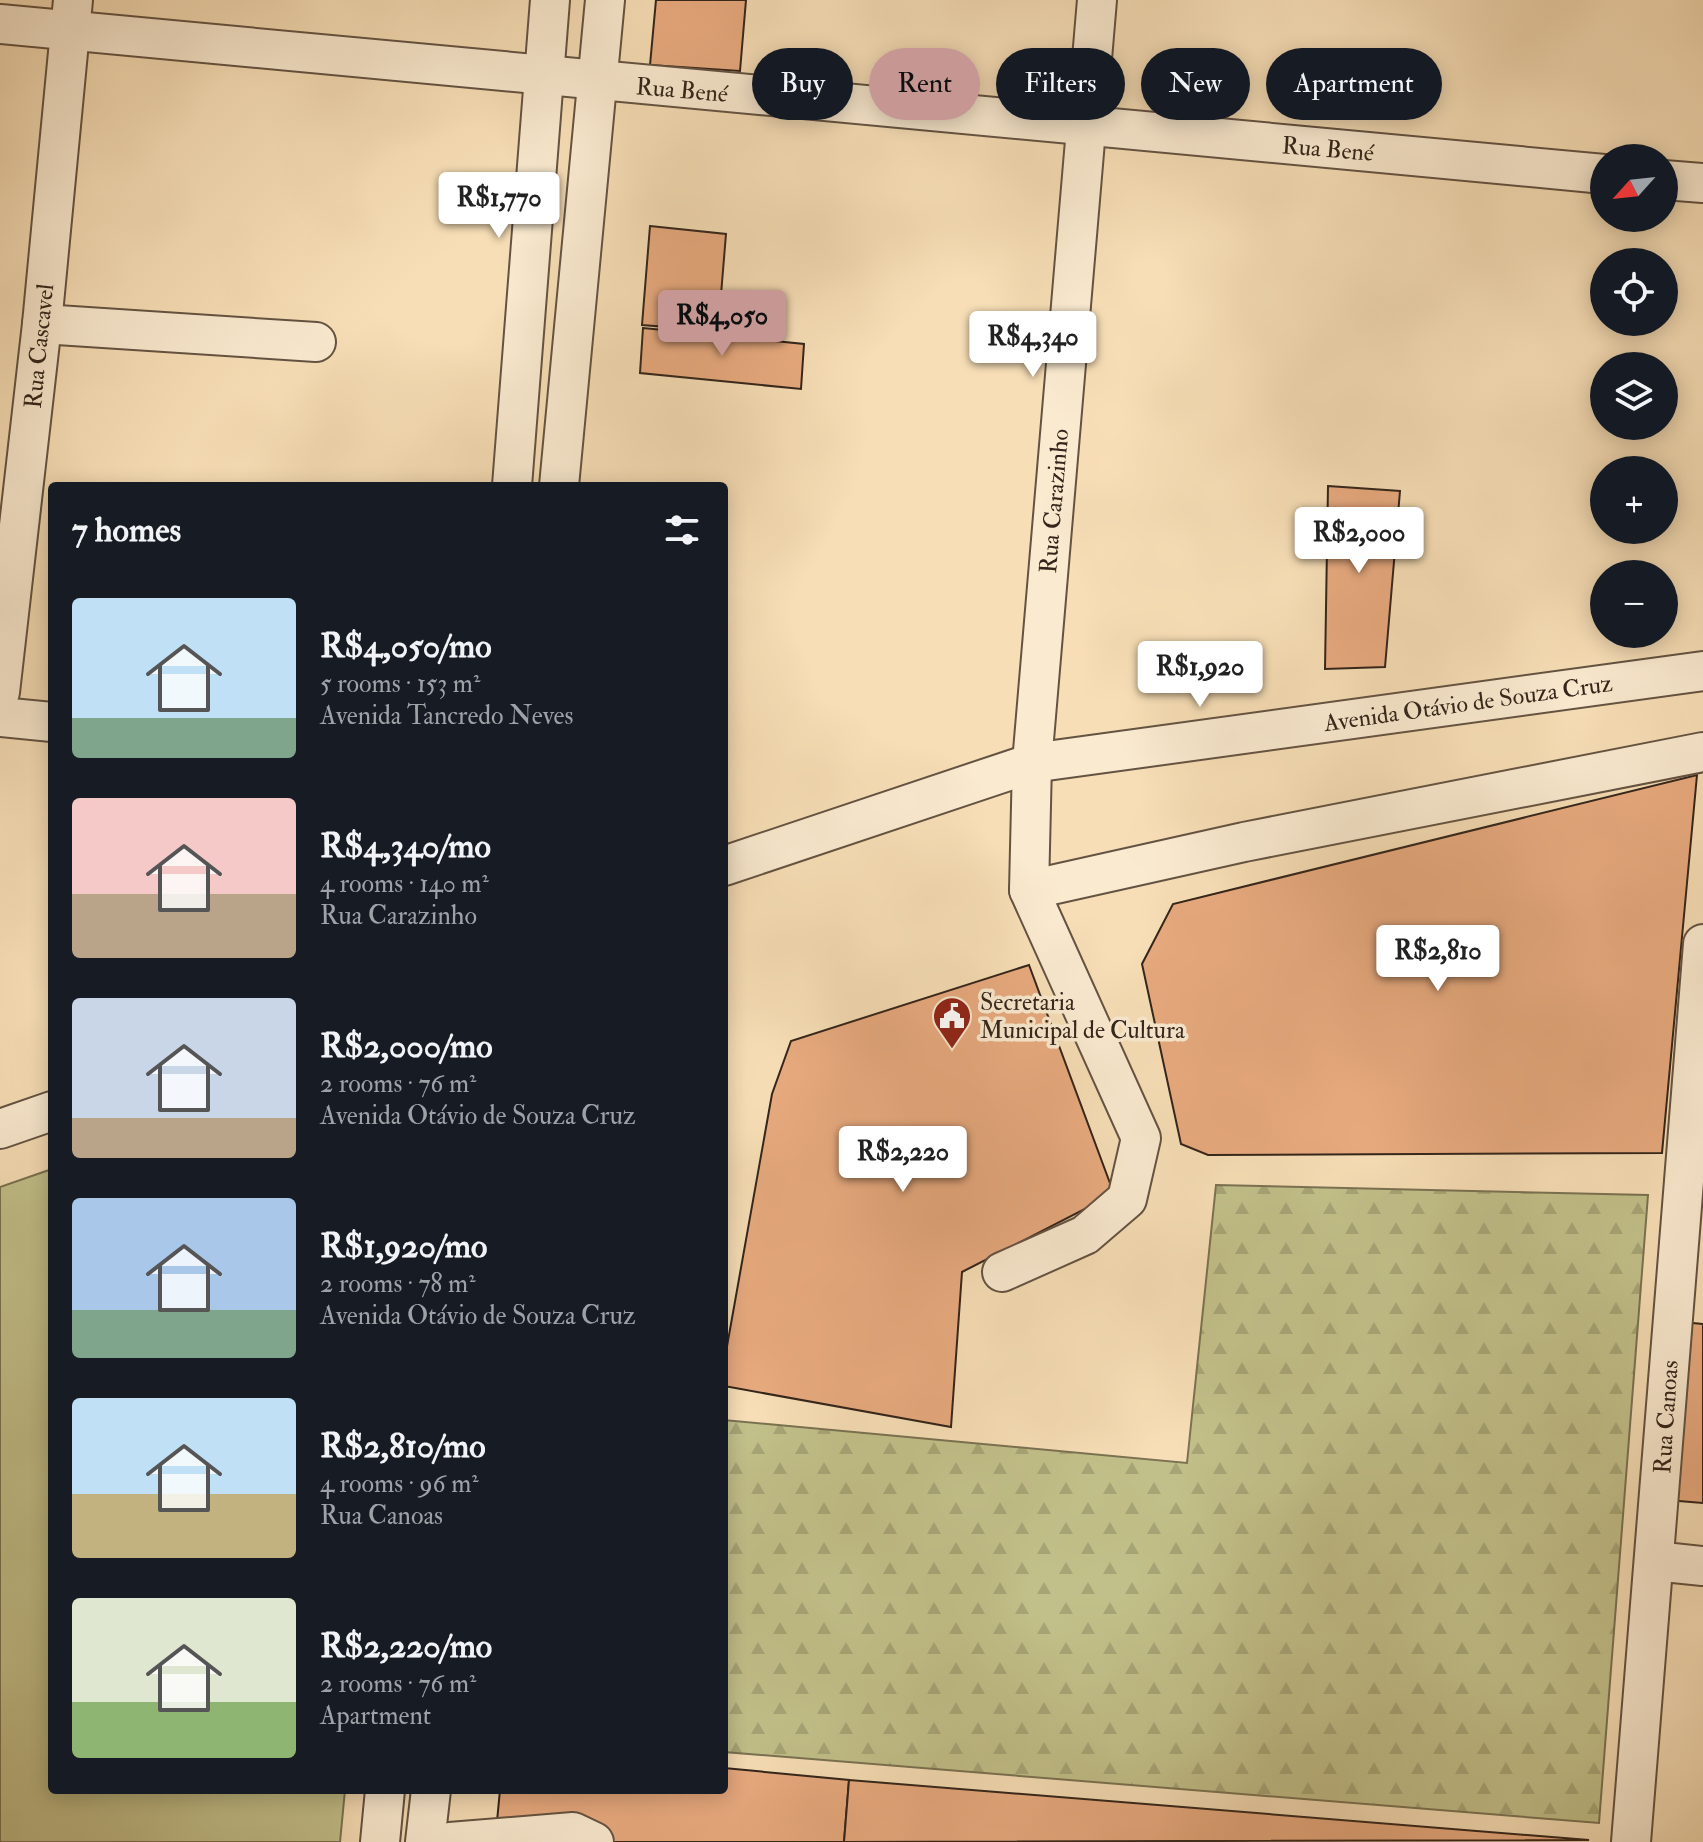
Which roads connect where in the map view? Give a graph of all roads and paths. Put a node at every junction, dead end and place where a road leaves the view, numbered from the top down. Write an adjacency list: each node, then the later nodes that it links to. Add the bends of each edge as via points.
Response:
1 (550, 0): 6 (street)
2 (605, 0): 7 (street)
3 (1097, 0): 8 (street, Rua Carazinho)
4 (72, 16): 5 (street, Rua Bené); 6 (street, Rua Bené); 12 (street, Rua Cascavel)
5 (0, 24)
6 (543, 74): 7 (street, Rua Bené); 14 (street)
7 (598, 82): 8 (street, Rua Bené); 15 (street)
8 (1086, 126): 9 (street, Rua Bené); 21 (street, Rua Carazinho)
9 (1590, 173)
10 (1678, 181): 11 (street)
11 (1703, 183)
12 (42, 324): 13 (street); 17 (street, Rua Cascavel)
13 (316, 342)
14 (512, 482)
15 (559, 482)
16 (1703, 671): 21 (street, Avenida Otávio de Souza Cruz)
17 (0, 692)
18 (0, 717): 19 (street)
19 (48, 722)
20 (1703, 752): 23 (street)
21 (1032, 763): 22 (street, Avenida Otávio de Souza Cruz); 23 (street, Rua Carazinho)
22 (728, 865)
23 (1029, 890): 27 (street, via 1141,1138 1127,1199 1085,1235)
24 (1703, 944): 28 (street, Rua Canoas)
25 (48, 1112): 26 (street)
26 (0, 1129)
27 (1002, 1272)
28 (1654, 1561): 29 (street); 36 (street, Rua Canoas)
29 (1703, 1566)
30 (385, 1794): 32 (street)
31 (431, 1794): 33 (street)
32 (380, 1842)
33 (425, 1842)
34 (450, 1842): 35 (street, via 573,1832)
35 (594, 1842)
36 (1631, 1842)

